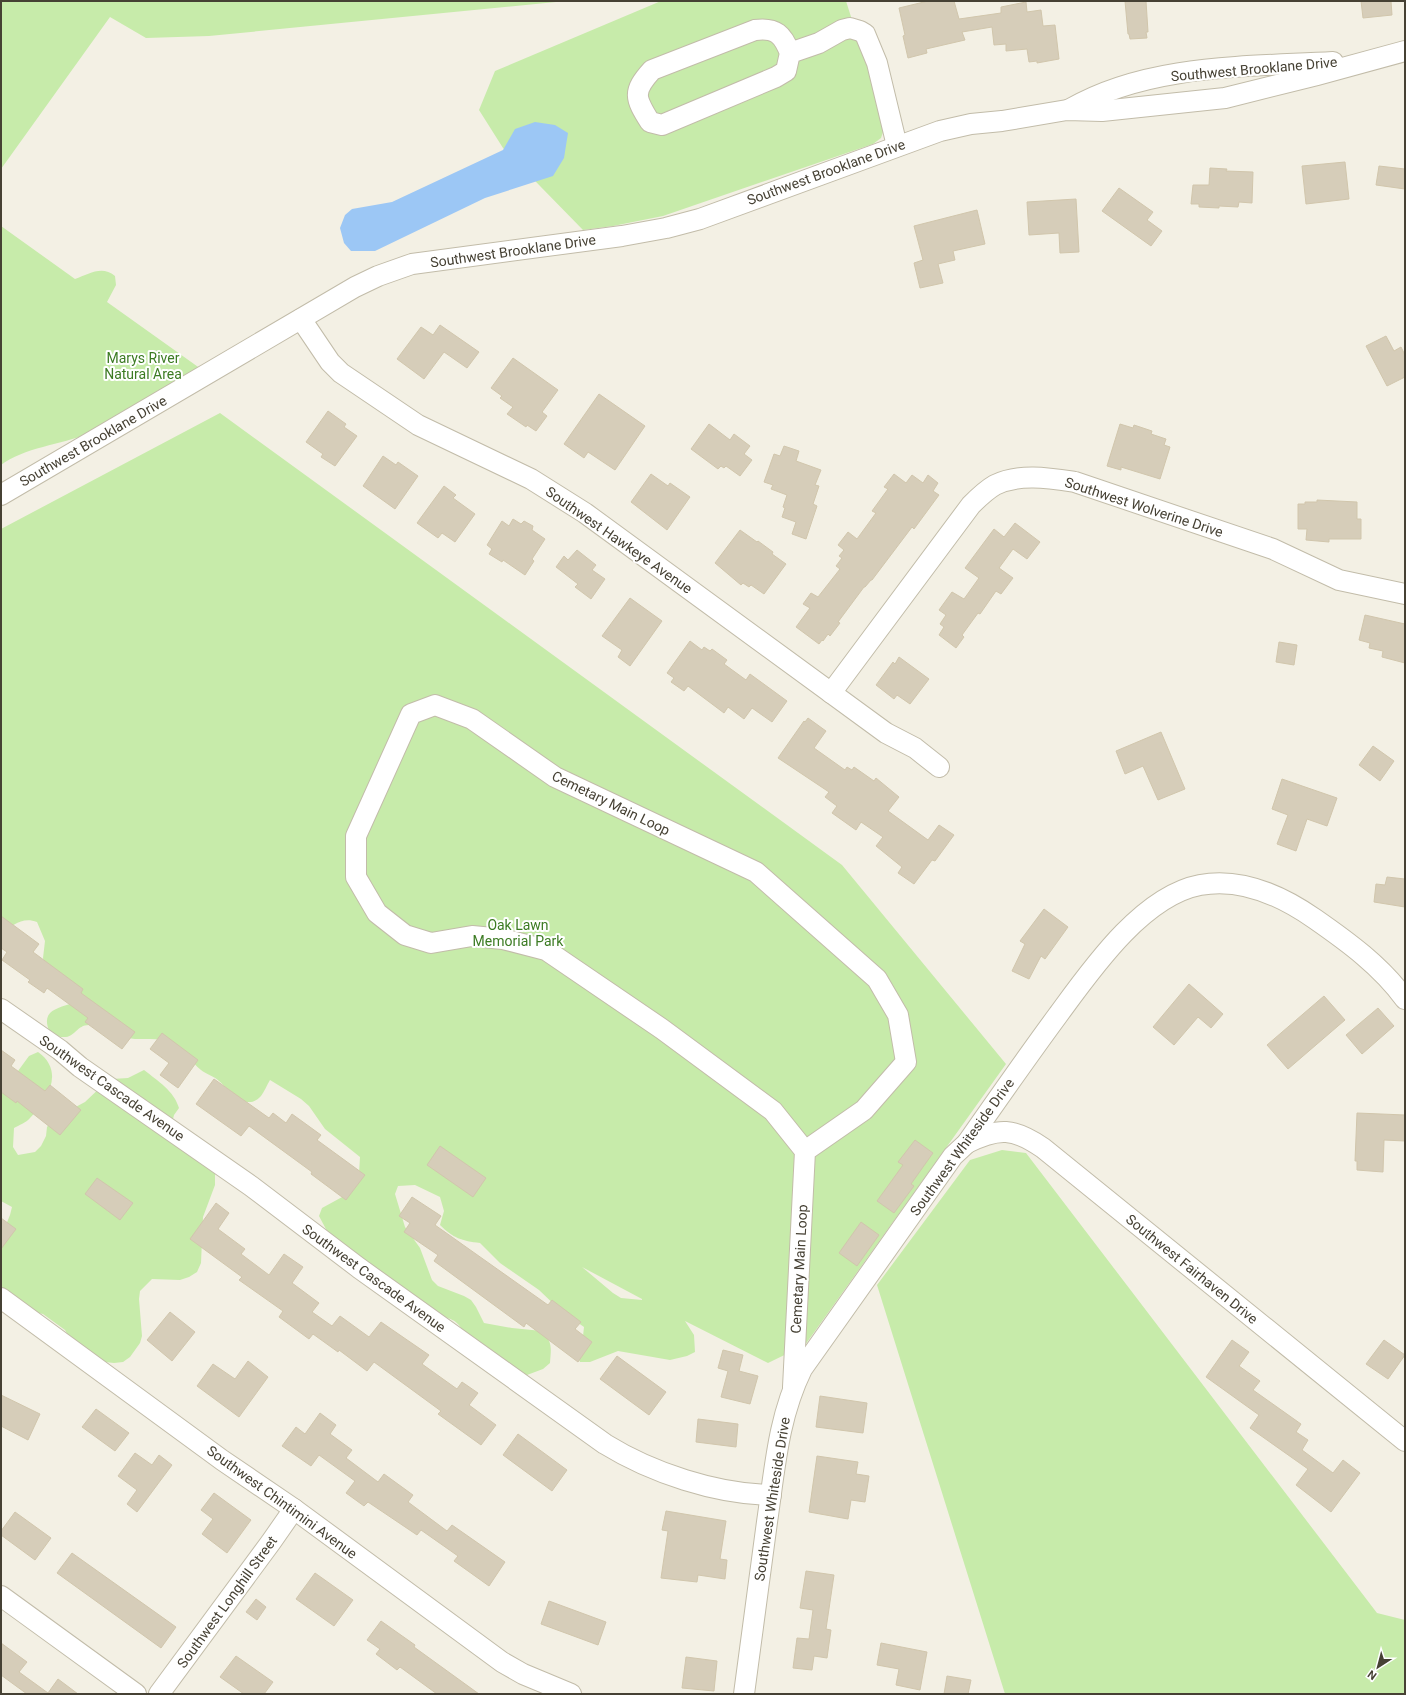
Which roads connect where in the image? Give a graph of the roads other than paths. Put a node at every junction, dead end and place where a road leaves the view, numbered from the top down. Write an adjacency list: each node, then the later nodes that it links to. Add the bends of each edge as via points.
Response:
1 (1405, 51): 3 (street, Southwest Brooklane Drive)
2 (790, 53): 2 (street, via 785,40 779,35 768,28 755,30 652,70 640,84 637,92 640,106 650,122 662,125 776,77 786,70); 5 (street, via 819,43 842,30 850,28 865,34 877,63)
3 (1375, 59): 4 (street, Southwest Brooklane Drive, via 1225,98 1102,111); 4 (street, Southwest Brooklane Drive, via 1201,70 1151,78 1089,98)
4 (1067, 110): 5 (street, Southwest Brooklane Drive, via 970,124)
5 (897, 146): 6 (street, Southwest Brooklane Drive, via 700,219 666,228 412,264 355,287)
6 (301, 319): 7 (street, Southwest Brooklane Drive); 9 (street, Southwest Hawkeye Avenue, via 330,362 341,373 418,425 557,494)
7 (1, 496)
8 (1405, 594): 9 (street, Southwest Wolverine Drive, via 1339,580 1273,549 1075,482 1041,477 1012,479 994,485 971,505)
9 (831, 693): 10 (street, Southwest Hawkeye Avenue, via 886,733 915,748)
10 (939, 767)
11 (1405, 999): 13 (street, Southwest Whiteside Drive, via 1380,970 1338,935 1294,904 1251,888 1221,883 1186,889 1145,914 1110,947 1039,1040)
12 (1, 1009): 18 (street, Southwest Cascade Avenue, via 251,1186 359,1268 605,1444 657,1470 698,1483 739,1493)
13 (967, 1143): 16 (street, Southwest Whiteside Drive, via 953,1156 802,1369); 17 (street, Southwest Fairhaven Drive, via 990,1133 1011,1132 1043,1148)
14 (805, 1151): 14 (street, Cemetary Main Loop, via 773,1111 662,1029 546,950 503,939 472,936 431,944 406,934 377,913 356,877 356,836 411,714 435,705 472,719 555,777 756,872 877,979 898,1015 906,1062 864,1110); 16 (street, Cemetary Main Loop)
15 (1, 1298): 19 (street, Southwest Chintimini Avenue, via 222,1460)
16 (793, 1387): 18 (street, Southwest Whiteside Drive, via 783,1416)
17 (1405, 1441)
18 (771, 1495): 24 (street, Southwest Whiteside Drive)
19 (294, 1509): 22 (street, Southwest Longhill Street); 23 (street, Southwest Chintimini Avenue, via 502,1662 523,1674)
20 (1, 1596): 21 (street)
21 (136, 1694)
22 (159, 1694)
23 (571, 1694)
24 (744, 1694)

